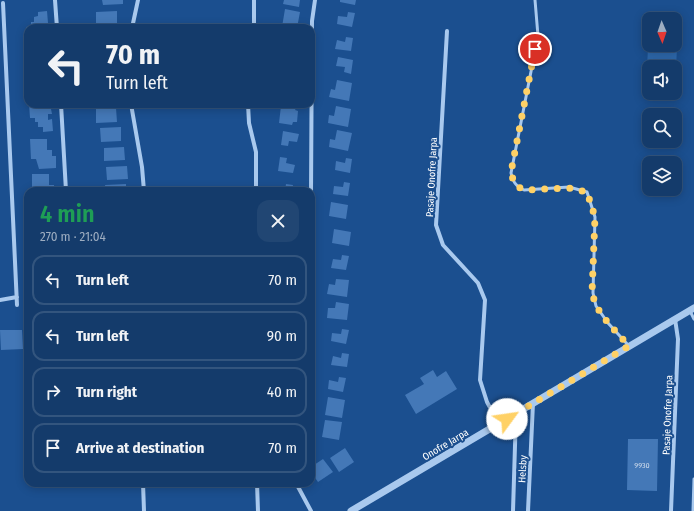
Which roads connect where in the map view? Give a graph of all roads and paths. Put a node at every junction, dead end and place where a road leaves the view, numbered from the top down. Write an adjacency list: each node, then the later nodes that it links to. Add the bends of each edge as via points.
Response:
1 (55, 0): 7 (street)
2 (138, 0): 8 (street)
3 (254, 0): 9 (street)
4 (315, 0): 10 (street)
5 (535, 0): 26 (lane, via 538,36 511,172 517,187 524,190 569,188 587,192 595,217 592,293 596,306)
6 (3, 3): 20 (street)
7 (57, 24)
8 (133, 24)
9 (254, 24)
10 (312, 24)
11 (447, 31): 29 (street, Pasaje Onofre Jarpa, via 436,225 443,245 478,283 485,300 480,380 487,402)
12 (61, 108): 16 (street)
13 (132, 108): 17 (street)
14 (248, 108): 18 (street, via 256,152)
15 (312, 108): 19 (street)
16 (66, 187)
17 (144, 187)
18 (256, 187)
19 (311, 187)
20 (17, 297): 21 (street); 22 (street)
21 (0, 300)
22 (18, 305)
23 (692, 309): 24 (street, Onofre Jarpa); 25 (lane)
24 (675, 319): 26 (street, Onofre Jarpa); 40 (street, Pasaje Onofre Jarpa, via 678,339)
25 (694, 319)
26 (629, 346): 27 (street, Onofre Jarpa)
27 (533, 403): 28 (street, Onofre Jarpa); 39 (street, Helsby)
28 (516, 413): 29 (street, Onofre Jarpa); 38 (street)
29 (499, 424): 37 (street, Onofre Jarpa)
30 (694, 479): 41 (lane)
31 (143, 487): 34 (street)
32 (257, 487): 35 (street)
33 (298, 487): 36 (street)
34 (144, 511)
35 (258, 511)
36 (311, 511)
37 (351, 511)
38 (513, 511)
39 (528, 511)
40 (671, 511)
41 (692, 511)

